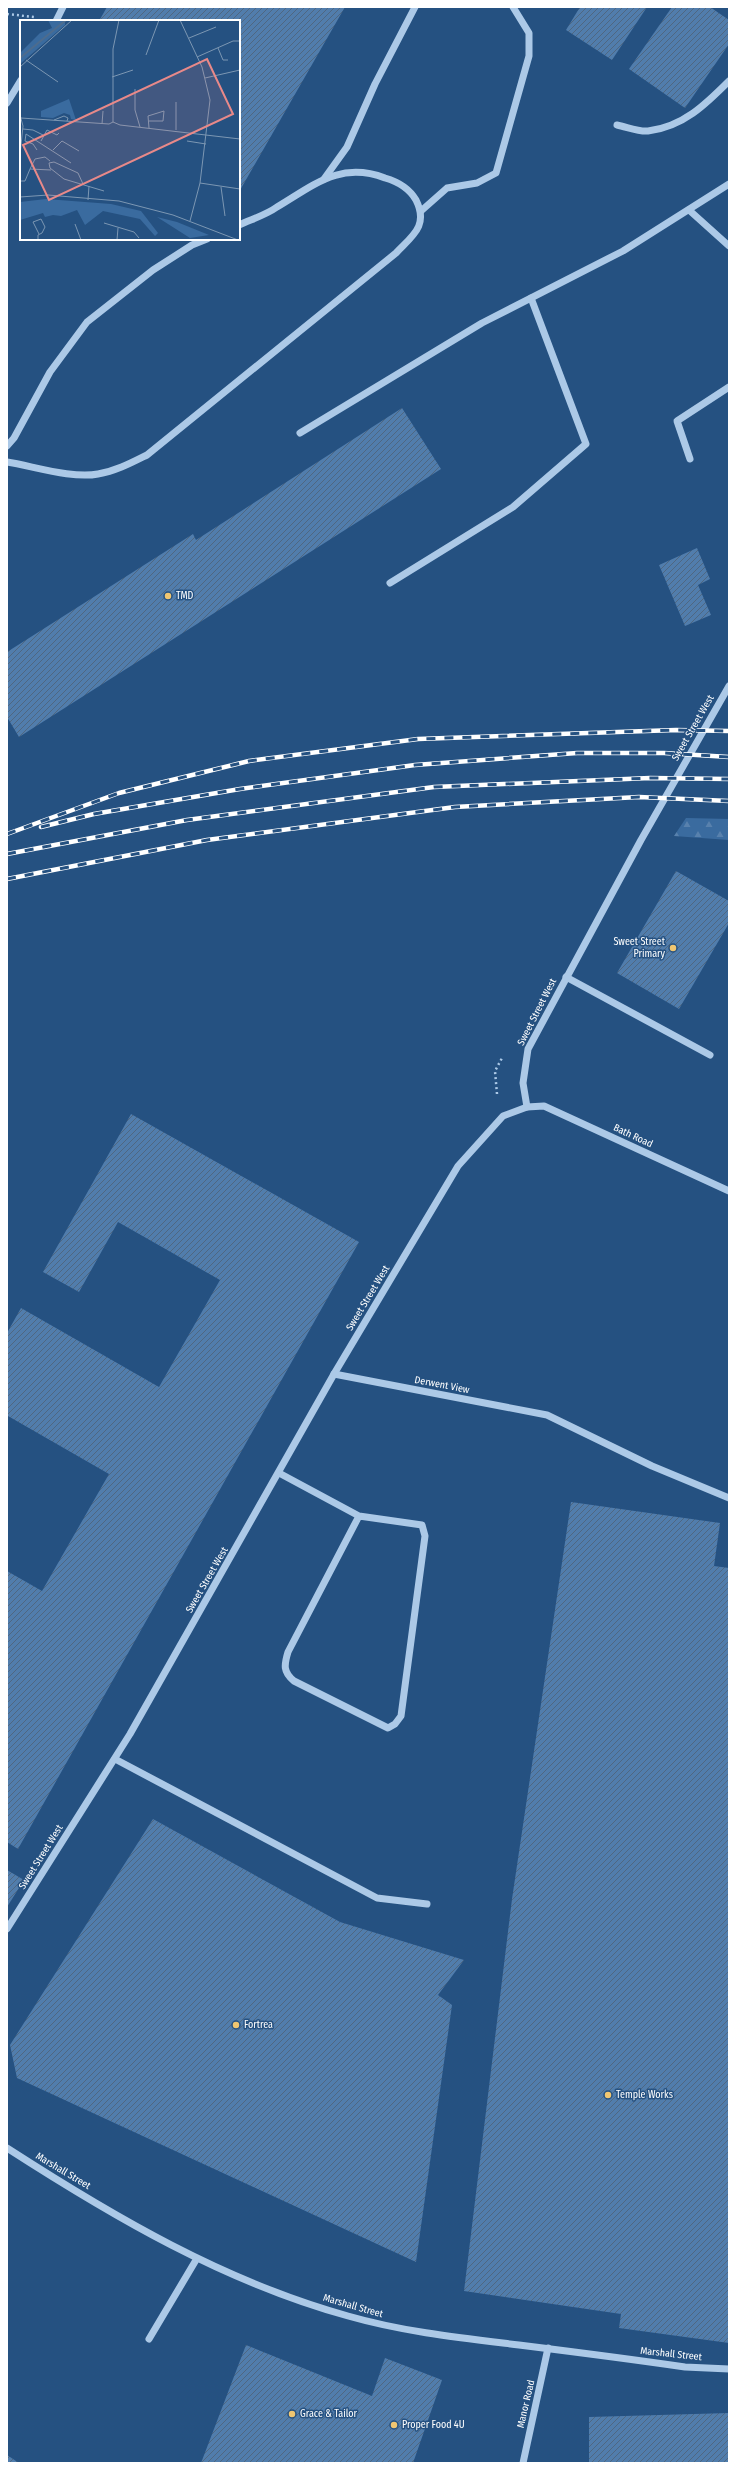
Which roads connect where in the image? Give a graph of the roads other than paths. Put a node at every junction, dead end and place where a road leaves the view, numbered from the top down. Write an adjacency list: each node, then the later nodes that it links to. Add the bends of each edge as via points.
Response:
1 (63, 7): 4 (street)
2 (415, 7): 9 (street, via 375,84 347,147)
3 (513, 7): 12 (street, via 529,33 529,56 496,173 476,183 447,188)
4 (56, 20)
5 (729, 81): 8 (street, via 701,110 671,125 647,131)
6 (20, 82): 7 (street)
7 (7, 103)
8 (617, 125)
9 (324, 179): 12 (street, via 348,171 371,172 410,190); 13 (street, via 276,209)
10 (729, 184): 11 (street)
11 (689, 210): 15 (street); 16 (street, via 623,251)
12 (421, 211): 21 (street, via 419,230 396,253 147,455 121,468 96,474 68,473)
13 (240, 225)
14 (204, 240): 19 (street, via 153,270 87,322 50,372 14,438)
15 (729, 246)
16 (532, 298): 18 (street, via 482,323); 22 (street, via 586,444 513,507)
17 (729, 387): 20 (street, via 677,421)
18 (300, 433)
19 (7, 446)
20 (690, 459)
21 (7, 462)
22 (390, 583)
23 (729, 686): 24 (street, Sweet Street West)
24 (566, 977): 25 (street); 26 (street, Sweet Street West, via 528,1049 523,1083)
25 (710, 1055)
26 (527, 1107): 27 (street, Bath Road, via 544,1106); 28 (street, Sweet Street West, via 503,1116 458,1166)
27 (729, 1191)
28 (334, 1374): 29 (street, Sweet Street West); 30 (street, Derwent View, via 546,1415 652,1466)
29 (279, 1473): 31 (street); 32 (street, Sweet Street West)
30 (729, 1498)
31 (359, 1516): 31 (street, via 422,1525 425,1536 401,1716 388,1728 294,1681 286,1674 284,1665 288,1652)
32 (115, 1759): 33 (street, via 376,1898); 34 (street, Sweet Street West)
33 (427, 1904)
34 (7, 1929)
35 (7, 2148): 36 (street, Marshall Street, via 57,2180)
36 (196, 2260): 37 (street); 38 (street, Marshall Street, via 277,2293 347,2316 413,2332)
37 (149, 2339)
38 (548, 2348): 39 (street, Marshall Street, via 685,2367); 40 (street, Manor Road)
39 (729, 2369)
40 (523, 2463)

